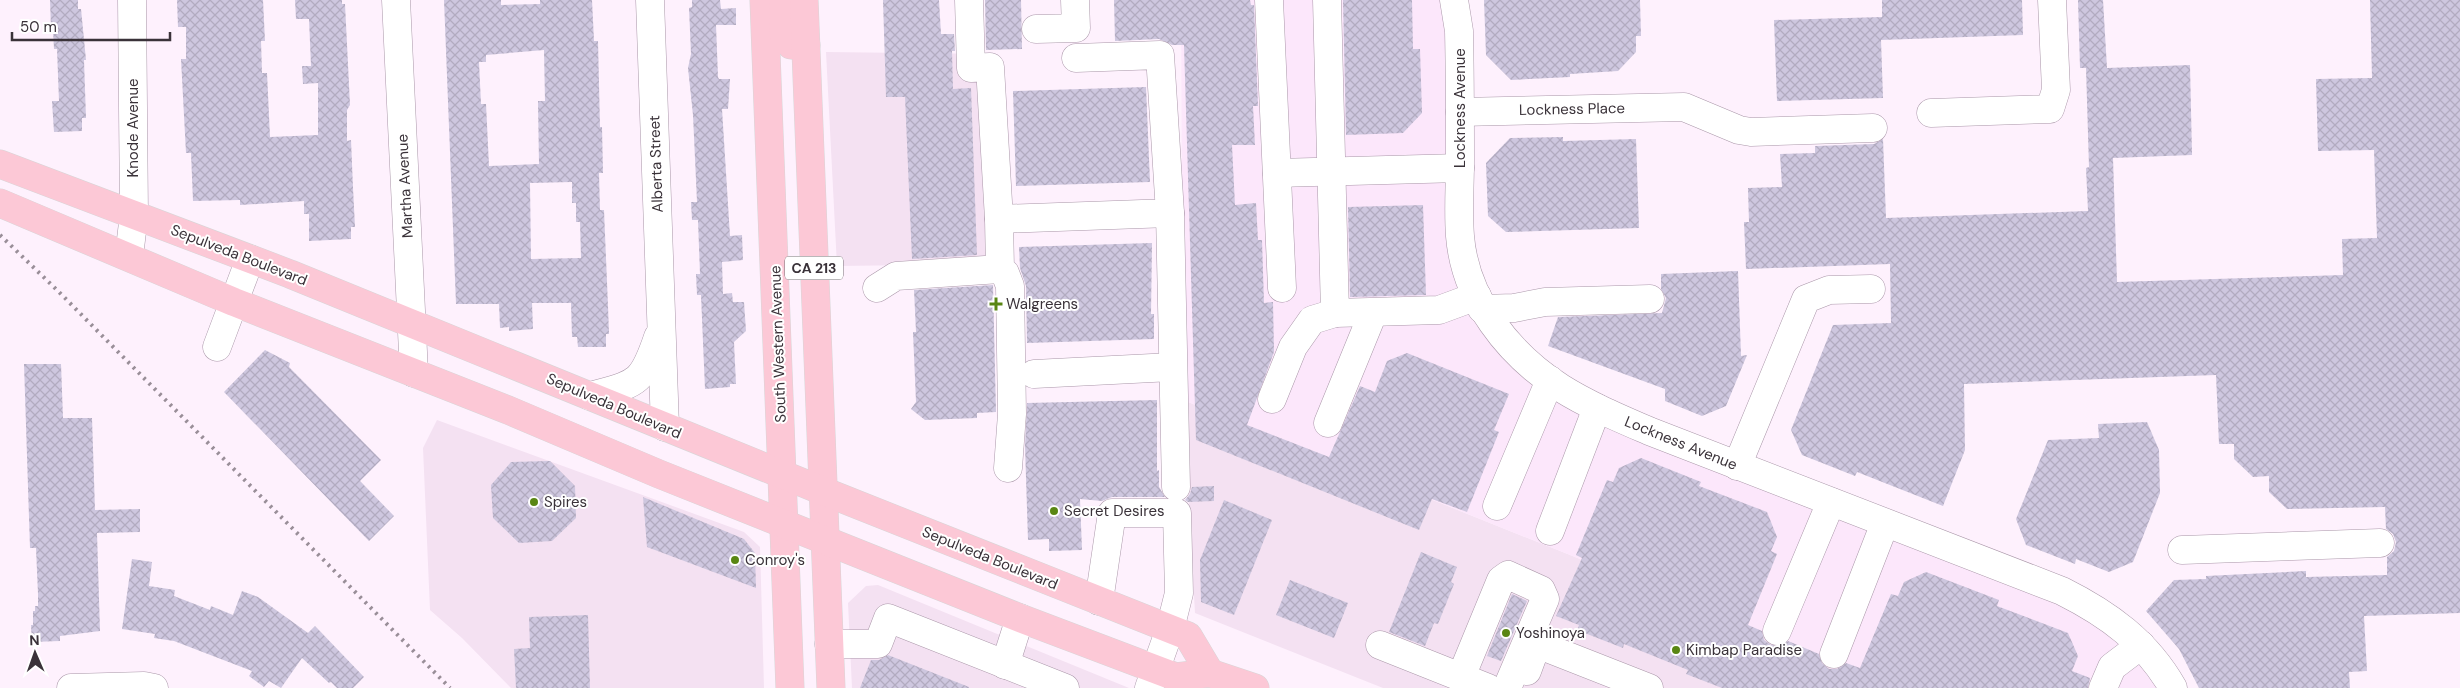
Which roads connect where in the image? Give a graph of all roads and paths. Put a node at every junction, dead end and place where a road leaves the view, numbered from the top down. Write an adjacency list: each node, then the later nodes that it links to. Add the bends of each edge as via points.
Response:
1 (132, 0): 25 (street, Knode Avenue)
2 (396, 0): 38 (street, Martha Avenue)
3 (650, 0): 39 (street, Alberta Street)
4 (764, 0): 52 (main road, South Western Avenue / CA 213)
5 (783, 0): 14 (main road, via 784,35 791,45)
6 (804, 0): 14 (main road, CA 213)
7 (969, 0): 26 (street, via 971,68 990,66)
8 (1075, 0): 13 (street, via 1076,28)
9 (1270, 0): 22 (street)
10 (1326, 0): 21 (street)
11 (1454, 0): 16 (street, Lockness Avenue, via 1460,31)
12 (2052, 0): 17 (street, via 2056,90 2050,109)
13 (1036, 29)
14 (806, 45): 53 (main road, CA 213)
15 (1076, 58): 24 (street, via 1160,55)
16 (1460, 112): 18 (street, Lockness Place, via 1684,107 1751,132); 20 (street, Lockness Avenue)
17 (1931, 113)
18 (1873, 128)
19 (0, 164): 25 (main road, Sepulveda Boulevard)
20 (1460, 168): 21 (street); 35 (street, Lockness Avenue, via 1460,236 1468,277)
21 (1331, 172): 22 (street); 37 (street)
22 (1277, 173): 31 (street)
23 (0, 202): 27 (main road)
24 (1170, 214): 26 (street); 41 (street)
25 (134, 215): 27 (street, Knode Avenue); 28 (main road, Sepulveda Boulevard)
26 (999, 220): 29 (street)
27 (129, 256): 34 (main road)
28 (250, 259): 34 (street); 38 (main road, Sepulveda Boulevard)
29 (1000, 269): 30 (street, via 896,276); 51 (street, via 1010,286 1012,414)
30 (877, 288)
31 (1282, 288)
32 (1871, 289): 50 (street, via 1829,290 1806,300)
33 (1650, 299): 35 (street, via 1545,302 1514,308)
34 (234, 302): 40 (street); 42 (main road)
35 (1480, 303): 36 (street, via 1439,310); 44 (street, Lockness Avenue, via 1505,340)
36 (1374, 313): 37 (street); 48 (street)
37 (1335, 314): 46 (street, via 1312,320 1293,347)
38 (411, 324): 42 (street, Martha Avenue); 45 (main road, Sepulveda Boulevard)
39 (661, 329): 45 (street, Alberta Street, via 640,378); 49 (street, Alberta Street)
40 (217, 347)
41 (1172, 367): 43 (street); 54 (street)
42 (414, 372): 57 (main road)
43 (1034, 374)
44 (1550, 380): 47 (street, Lockness Avenue); 56 (street)
45 (590, 396): 49 (main road, Sepulveda Boulevard)
46 (1272, 399)
47 (1597, 408): 50 (street, Lockness Avenue); 59 (street)
48 (1328, 423)
49 (665, 427): 52 (main road, Sepulveda Boulevard)
50 (1737, 466): 55 (street, Lockness Avenue)
51 (1008, 468)
52 (784, 474): 53 (main road, Sepulveda Boulevard); 57 (main road, South Western Avenue / CA 213)
53 (823, 491): 60 (main road, CA 213); 63 (main road, Sepulveda Boulevard)
54 (1176, 501): 63 (street, via 1112,513); 65 (street, via 1179,593)
55 (1830, 502): 58 (street, Lockness Avenue); 66 (street)
56 (1497, 506)
57 (785, 523): 60 (main road); 77 (main road, South Western Avenue / CA 213)
58 (1886, 523): 68 (street, Lockness Avenue, via 2062,591 2118,623); 70 (street)
59 (1550, 531)
60 (825, 541): 64 (main road); 67 (main road, CA 213)
61 (2380, 543): 62 (street)
62 (2182, 550)
63 (1099, 601): 65 (main road, Sepulveda Boulevard)
64 (1020, 618): 71 (street); 74 (main road)
65 (1170, 629): 72 (main road, Sepulveda Boulevard, via 1188,636); 74 (street)
66 (1777, 631)
67 (829, 644): 71 (street, via 878,644 888,618); 78 (main road, CA 213)
68 (2141, 644): 85 (street, via 2112,667); 86 (street, Lockness Avenue)
69 (1380, 645): 73 (street)
70 (1834, 654)
71 (1005, 665): 79 (street)
72 (1210, 672): 74 (main road); 80 (main road)
73 (1461, 677): 81 (street); 82 (street, via 1501,580 1508,575 1541,590 1545,599)
74 (1152, 679)
75 (71, 688): 76 (street)
76 (154, 688)
77 (790, 688)
78 (831, 688)
79 (1065, 688)
80 (1255, 688)
81 (1488, 688)
82 (1507, 688)
83 (1520, 688): 84 (street, via 1537,644)
84 (1649, 688)
85 (2104, 688)
86 (2173, 688)

